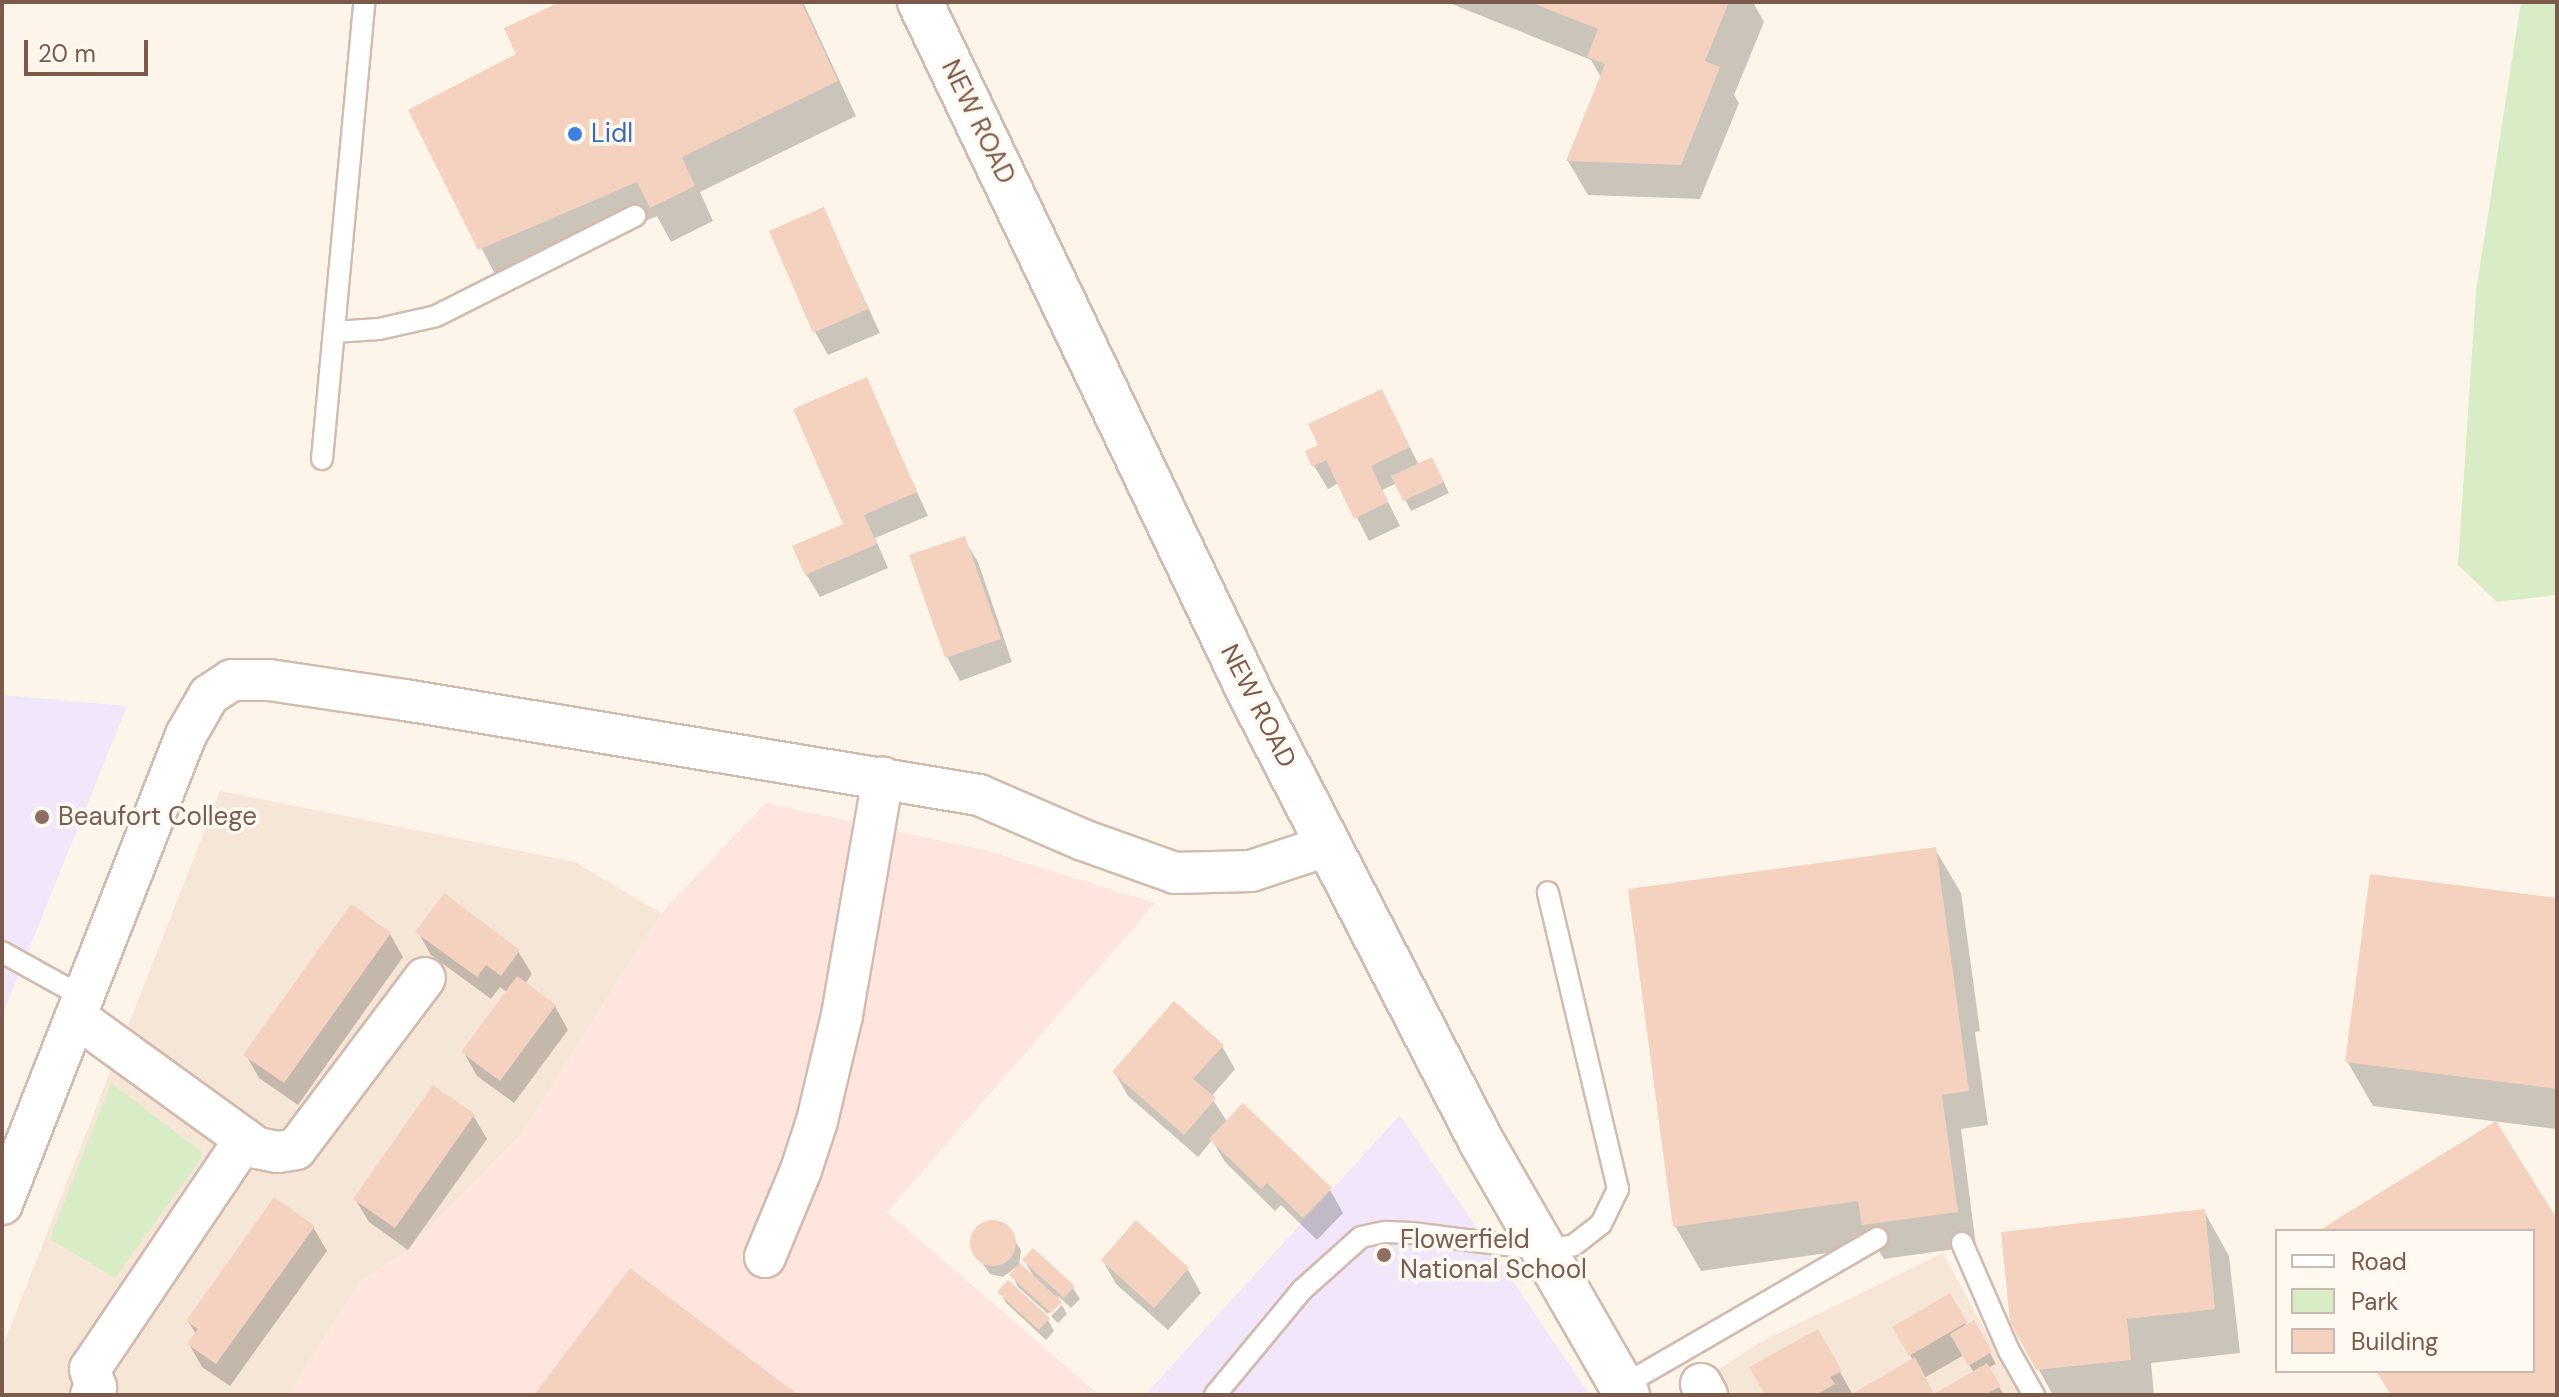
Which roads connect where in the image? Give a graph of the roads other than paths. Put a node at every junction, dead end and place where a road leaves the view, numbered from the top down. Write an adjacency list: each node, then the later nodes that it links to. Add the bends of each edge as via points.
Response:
1 (364, 2): 4 (lane)
2 (920, 2): 7 (main road, NEW ROAD, via 1250,693)
3 (635, 216): 4 (lane, via 436,316 379,329)
4 (334, 332): 5 (lane)
5 (322, 459)
6 (883, 778): 7 (street, via 979,795 1175,873 1251,871); 11 (street, via 375,695 232,680 209,695 186,735); 17 (street, via 842,1015 817,1121)
7 (1330, 845): 16 (main road, NEW ROAD, via 1481,1141)
8 (1548, 892): 16 (lane, via 1618,1189 1601,1224 1574,1245)
9 (2, 952): 11 (lane)
10 (425, 978): 12 (street, via 296,1149 257,1148)
11 (80, 1007): 12 (street); 13 (street)
12 (245, 1139): 19 (street, via 90,1369 96,1388)
13 (2, 1204)
14 (1877, 1238): 18 (lane)
15 (1962, 1243): 21 (lane)
16 (1544, 1250): 18 (main road, NEW ROAD); 20 (lane, via 1412,1233 1361,1237 1302,1290)
17 (765, 1257)
18 (1625, 1390)
19 (91, 1395)
20 (1215, 1395)
21 (2034, 1395)

